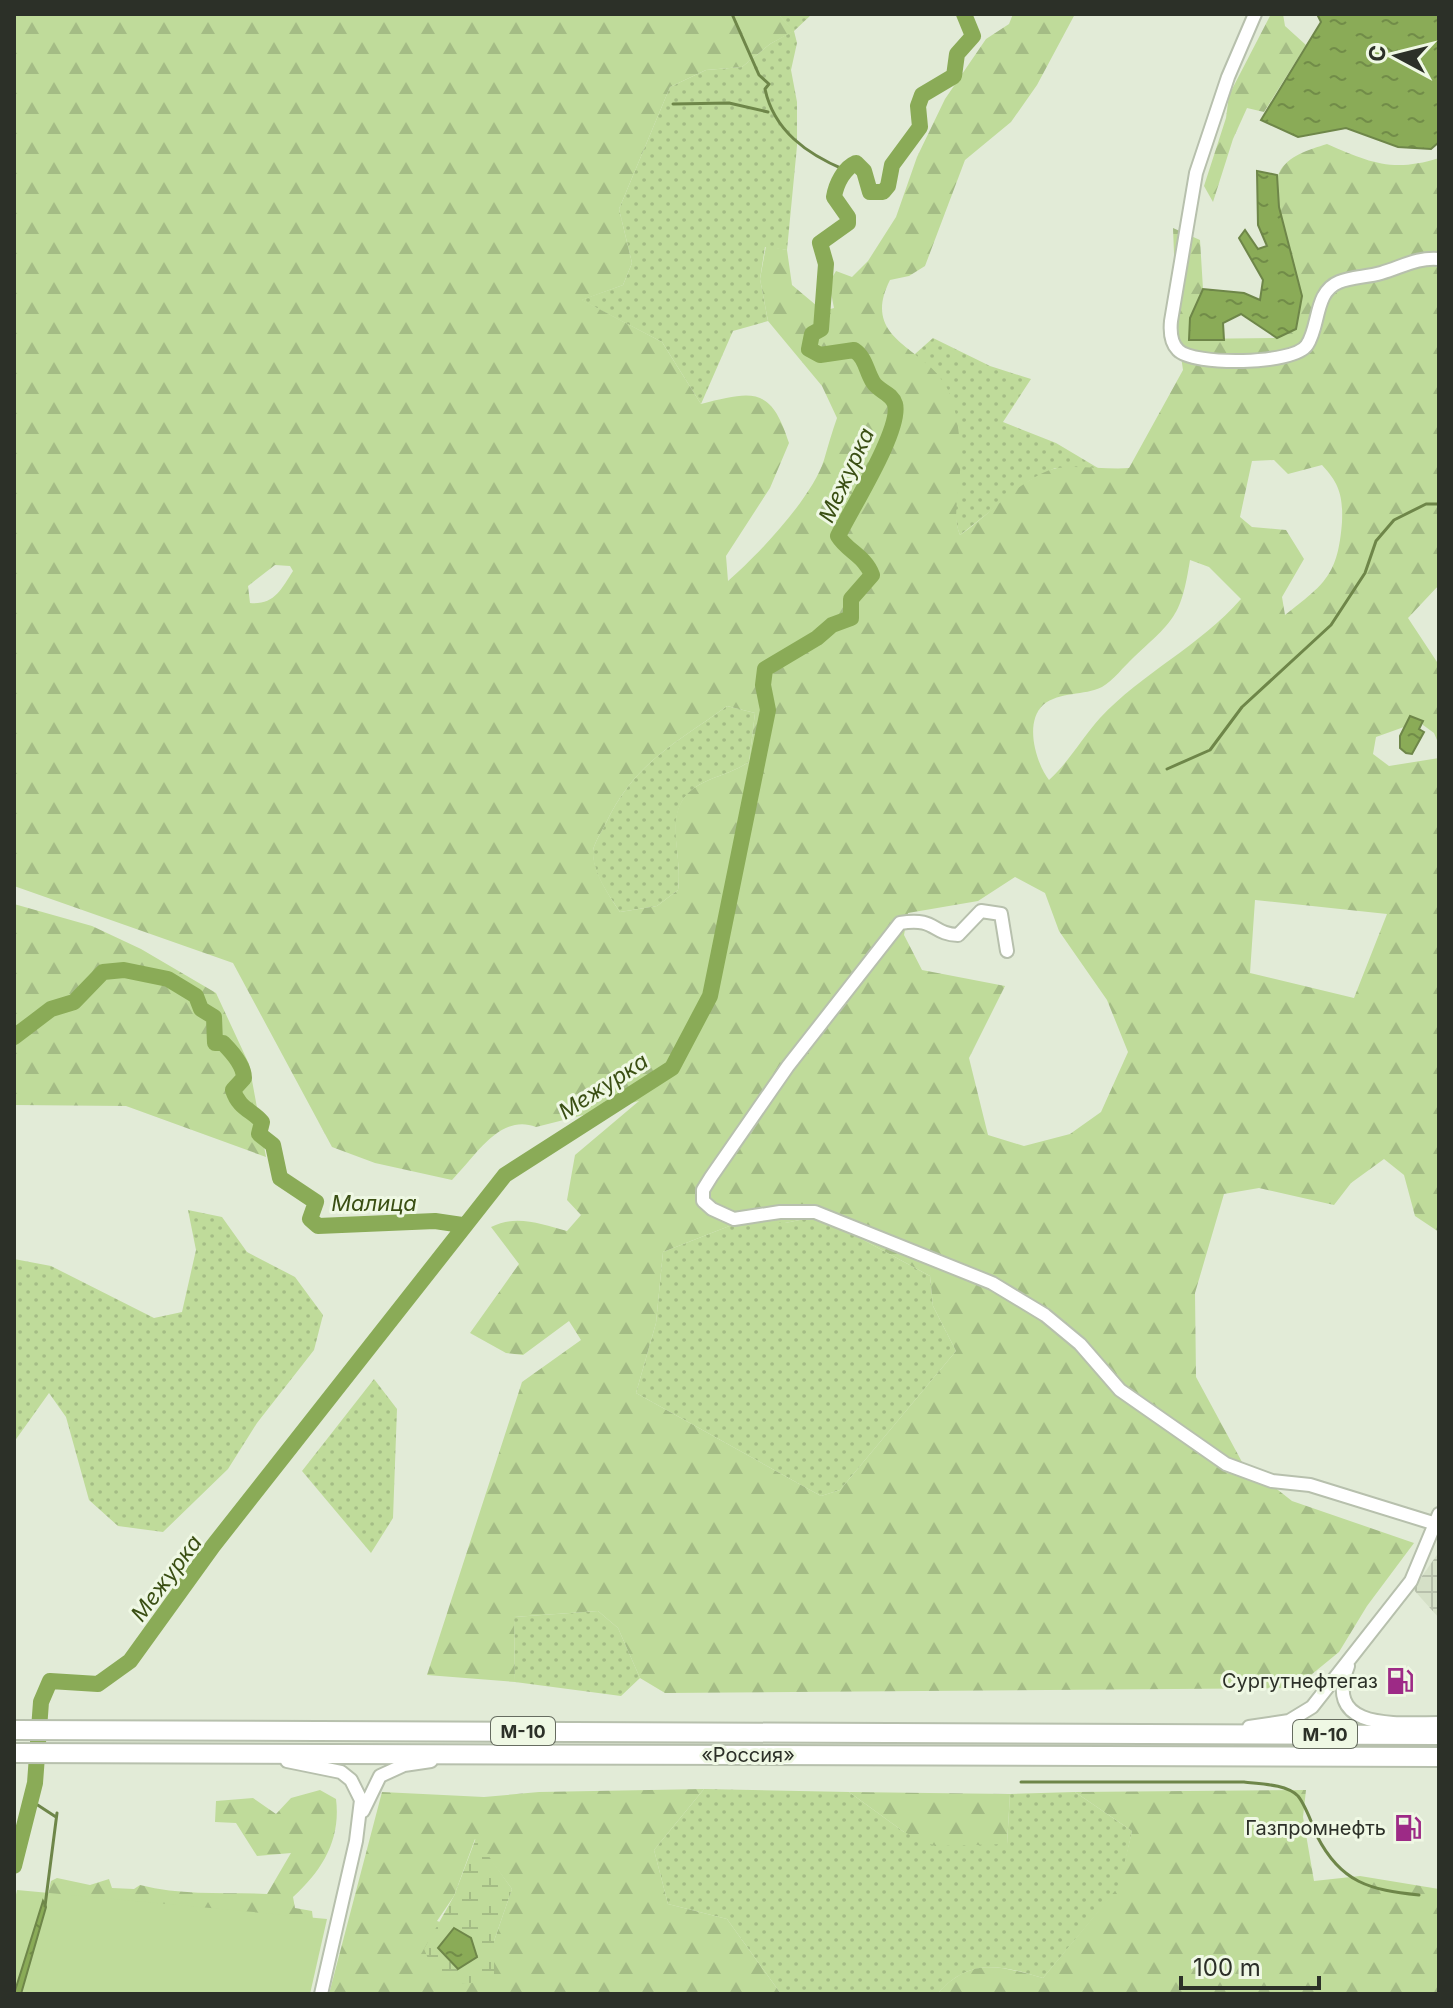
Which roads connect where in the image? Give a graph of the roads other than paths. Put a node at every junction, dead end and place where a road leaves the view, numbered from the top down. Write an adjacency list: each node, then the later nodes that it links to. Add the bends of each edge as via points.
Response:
1 (1255, 14): 2 (street, via 1196,173 1171,321 1178,351 1228,360 1292,356 1306,346 1325,292 1338,282 1421,258)
2 (1439, 259)
3 (1007, 951): 4 (street, via 1001,914 981,911 958,935 921,920 900,923 788,1066 711,1177 703,1201 734,1219 815,1212 992,1283 1045,1315 1080,1344 1120,1390 1226,1464 1272,1481 1310,1485)
4 (1438, 1519): 5 (street, via 1411,1581)
5 (1352, 1656): 6 (street, via 1343,1689 1358,1716 1377,1722); 8 (street, via 1299,1717)
6 (1439, 1723)
7 (17, 1730): 8 (highway, «Россия» / М-10)
8 (1212, 1733): 9 (highway, «Россия» / М-10)
9 (1439, 1735)
10 (17, 1754): 11 (highway, «Россия» / М-10)
11 (228, 1754): 12 (highway, «Россия» / М-10); 14 (street, via 341,1772 357,1789)
12 (465, 1755): 13 (highway, «Россия» / М-10); 14 (street, via 404,1765 380,1776)
13 (1439, 1757)
14 (359, 1821): 15 (street)
15 (321, 1994)

